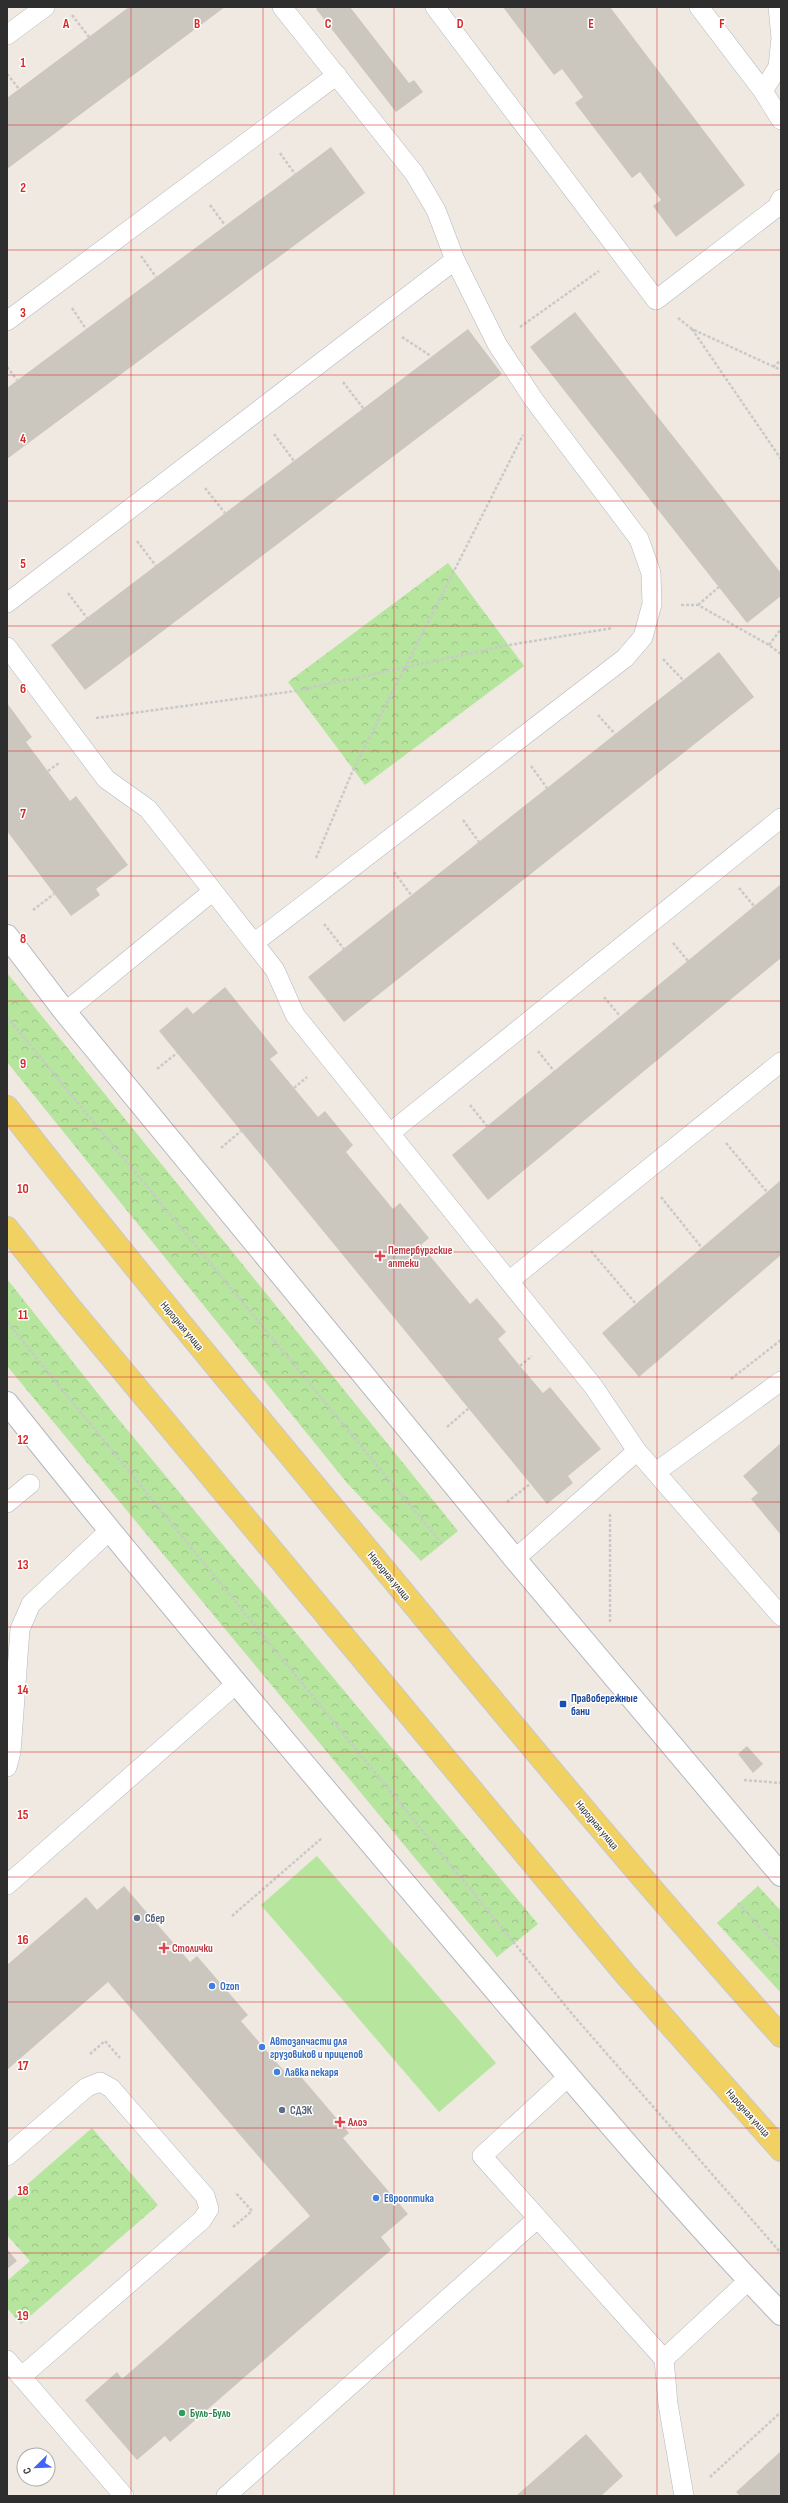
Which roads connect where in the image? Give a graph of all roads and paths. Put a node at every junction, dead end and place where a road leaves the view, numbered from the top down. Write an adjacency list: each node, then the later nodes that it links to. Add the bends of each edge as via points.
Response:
1 (45, 7): 7 (lane)
2 (282, 7): 10 (lane)
3 (435, 7): 15 (lane)
4 (699, 7): 12 (lane)
5 (778, 7): 12 (lane, via 781,38)
6 (70, 13): 8 (path)
7 (7, 35)
8 (88, 37)
9 (7, 74): 11 (path)
10 (336, 75): 16 (lane, via 414,173 436,210); 18 (lane)
11 (19, 89)
12 (772, 91): 13 (lane)
13 (781, 120)
14 (781, 199): 17 (lane, via 777,207)
15 (621, 254): 17 (lane); 20 (path)
16 (455, 260): 20 (lane); 29 (lane)
17 (656, 300): 19 (path)
18 (7, 321)
19 (692, 329): 23 (path); 27 (path)
20 (497, 344): 26 (lane)
21 (781, 360): 23 (path)
22 (7, 367): 25 (path)
23 (773, 367): 24 (path)
24 (781, 370)
25 (17, 380)
26 (534, 400): 30 (lane, via 639,539 651,573); 37 (path, via 520,443)
27 (781, 459)
28 (719, 586): 31 (path)
29 (7, 603)
30 (652, 604): 31 (path); 33 (lane)
31 (698, 605): 34 (path)
32 (781, 629): 34 (path)
33 (643, 637): 37 (path, via 611,627 509,645); 42 (lane, via 625,658)
34 (769, 645): 36 (path)
35 (7, 647): 38 (lane)
36 (781, 654)
37 (405, 668): 38 (path, via 295,691); 42 (path, via 353,770 306,883)
38 (64, 722): 40 (lane, via 106,779 148,809)
39 (781, 818): 54 (lane)
40 (213, 891): 45 (lane); 46 (lane)
41 (54, 894): 43 (path)
42 (307, 903): 45 (lane)
43 (33, 910)
44 (7, 936): 46 (street)
45 (254, 943): 54 (lane, via 275,970 295,1015)
46 (65, 1012): 77 (street)
47 (7, 1017): 76 (path)
48 (177, 1053): 50 (path)
49 (781, 1062): 52 (lane)
50 (158, 1069)
51 (7, 1107): 91 (main road, Народная улица, via 128,1261 524,1738 681,1925)
52 (707, 1121): 56 (lane); 57 (path)
53 (242, 1132): 55 (path)
54 (390, 1133): 61 (lane)
55 (221, 1148)
56 (642, 1174): 59 (lane); 60 (path)
57 (767, 1192)
58 (7, 1228): 95 (main road, Народная улица, via 68,1306 625,1974)
59 (572, 1230): 61 (lane); 62 (path)
60 (702, 1248)
61 (509, 1281): 68 (lane, via 593,1386)
62 (636, 1304)
63 (7, 1322): 100 (path, via 573,2015)
64 (781, 1381): 69 (lane)
65 (7, 1403): 75 (street)
66 (469, 1408): 67 (path)
67 (447, 1427)
68 (637, 1451): 69 (lane); 70 (lane)
69 (656, 1472): 78 (lane)
70 (610, 1475): 77 (lane); 79 (path)
71 (30, 1484): 74 (lane)
72 (530, 1484): 73 (path)
73 (507, 1502)
74 (7, 1503)
75 (109, 1531): 80 (lane, via 31,1604); 81 (street)
76 (442, 1544)
77 (515, 1559): 86 (street)
78 (781, 1616)
79 (610, 1624)
80 (13, 1627): 82 (lane, via 11,1752)
81 (236, 1684): 87 (lane); 94 (street)
82 (7, 1767)
83 (744, 1780): 84 (path)
84 (781, 1783)
85 (322, 1838): 89 (path)
86 (781, 1875)
87 (7, 1885)
88 (738, 1903): 90 (path)
89 (232, 1916)
90 (781, 1950)
91 (781, 2036)
92 (87, 2056): 93 (path, via 104,2041)
93 (125, 2064)
94 (569, 2076): 98 (lane, via 482,2156); 101 (street)
95 (781, 2150)
96 (7, 2156): 105 (lane, via 87,2087 100,2082 112,2088 205,2196 209,2208 202,2220)
97 (231, 2188): 99 (path, via 252,2211)
98 (537, 2219): 103 (lane); 109 (lane)
99 (228, 2232)
100 (781, 2253)
101 (749, 2280): 102 (street); 103 (lane)
102 (781, 2314)
103 (664, 2359): 110 (lane, via 668,2404)
104 (7, 2360): 105 (lane)
105 (21, 2377): 108 (lane)
106 (781, 2412): 107 (path)
107 (706, 2480)
108 (124, 2496)
109 (226, 2496)
110 (684, 2496)

